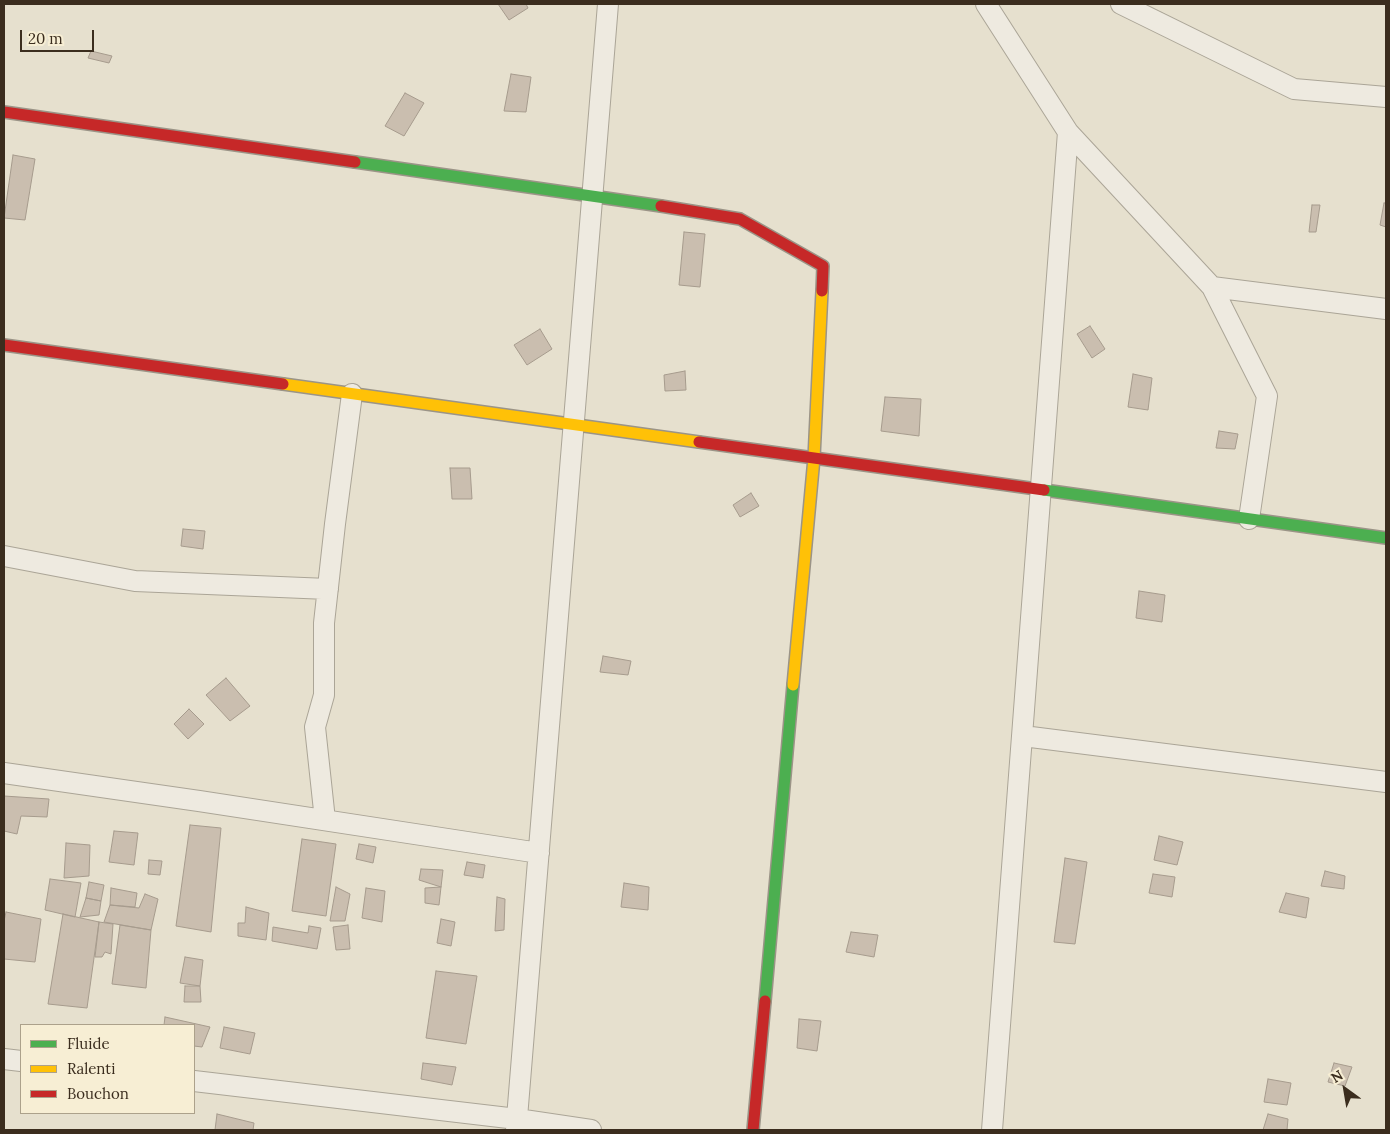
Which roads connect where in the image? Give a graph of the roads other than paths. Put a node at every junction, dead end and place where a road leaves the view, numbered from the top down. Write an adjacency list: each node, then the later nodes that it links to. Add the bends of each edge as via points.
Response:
1 (608, 4): 7 (street)
2 (986, 4): 6 (street)
3 (1121, 4): 4 (street, via 1294,89)
4 (1386, 97)
5 (4, 112): 7 (street)
6 (1068, 132): 8 (street); 14 (street)
7 (592, 195): 12 (street); 13 (street, via 740,219 823,266)
8 (1212, 287): 9 (street); 15 (street, via 1267,396)
9 (1386, 308)
10 (4, 345): 11 (street)
11 (352, 394): 12 (street); 18 (street)
12 (574, 425): 13 (street); 23 (street)
13 (814, 458): 14 (street); 29 (street)
14 (1042, 490): 15 (street); 19 (street)
15 (1249, 519): 16 (street)
16 (1386, 538)
17 (4, 556): 18 (street, via 135,581)
18 (328, 589): 22 (street, via 324,623 324,695 315,727)
19 (1023, 736): 21 (street); 30 (street)
20 (4, 773): 22 (street)
21 (1386, 782)
22 (325, 820): 23 (street)
23 (539, 853): 27 (street)
24 (4, 1059): 25 (street)
25 (20, 1061)
26 (195, 1081): 27 (street)
27 (516, 1125): 28 (street)
28 (591, 1130)
29 (753, 1130)
30 (992, 1130)

